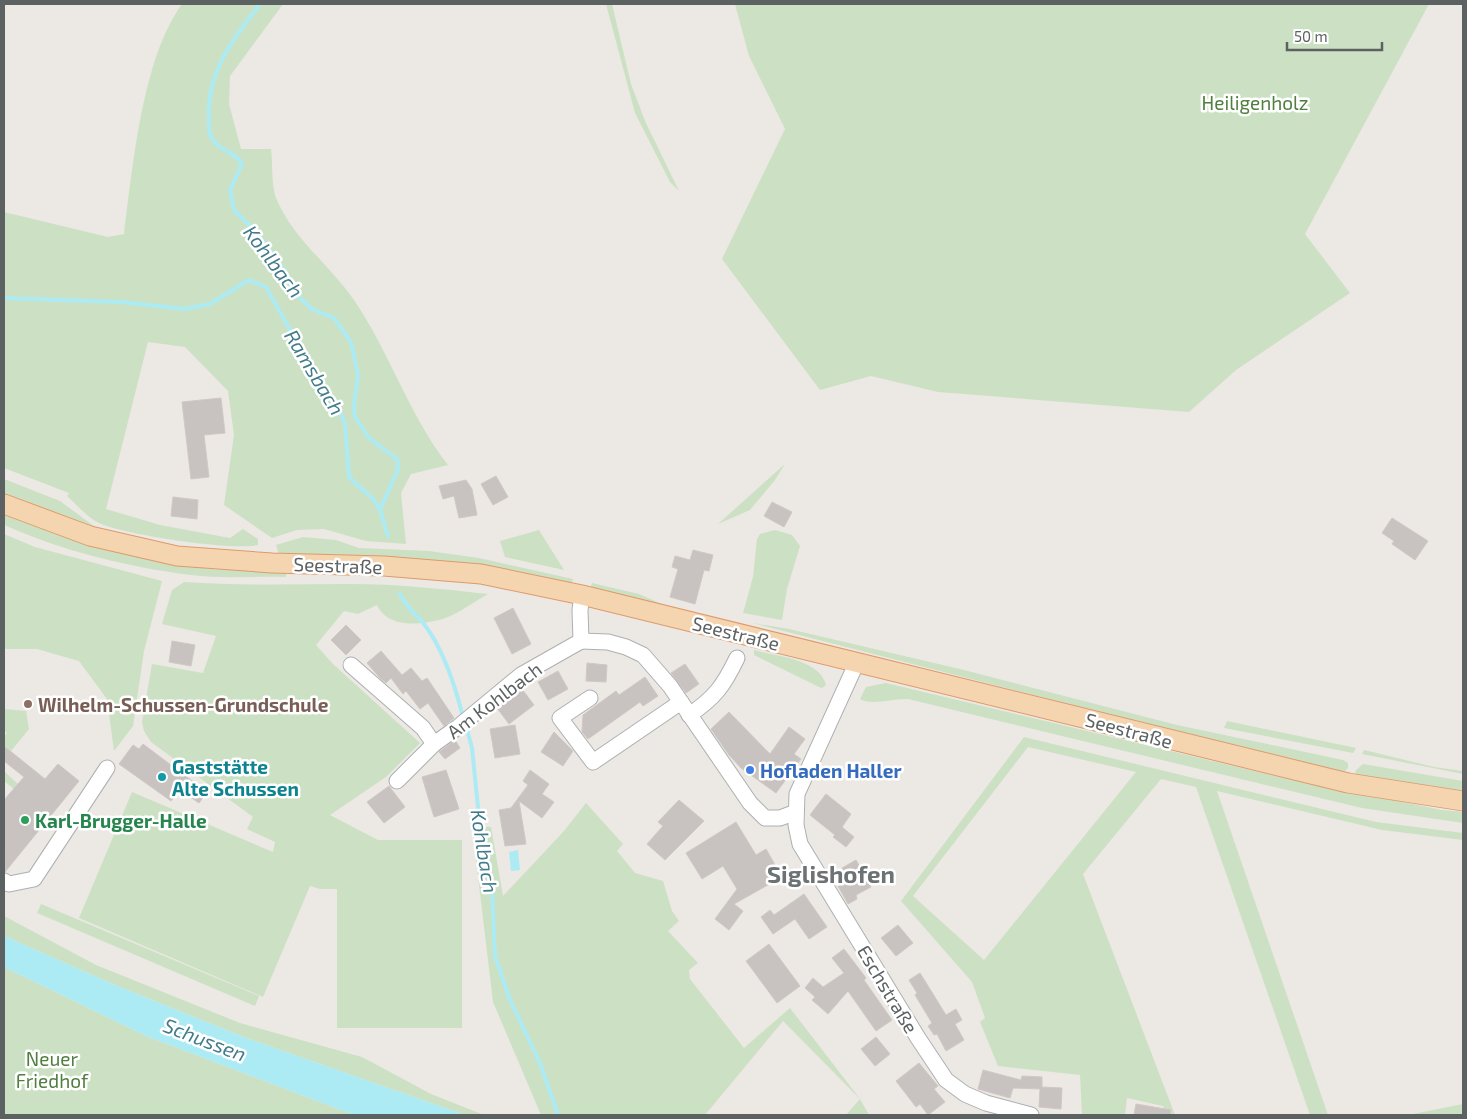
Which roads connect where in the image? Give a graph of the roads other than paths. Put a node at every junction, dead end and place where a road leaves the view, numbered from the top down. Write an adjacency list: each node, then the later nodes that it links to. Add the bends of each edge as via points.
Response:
1 (4, 504): 2 (main road, Seestraße, via 90,536 177,556 482,574)
2 (582, 595): 3 (street); 5 (main road, Seestraße)
3 (580, 641): 8 (street, via 608,642 643,655); 10 (street, Am Kohlbach, via 521,675)
4 (737, 658): 9 (street, via 722,688)
5 (857, 662): 13 (main road, Seestraße, via 1348,783); 14 (street, Eschstraße, via 797,794)
6 (351, 665): 10 (street, Am Kohlbach, via 423,728)
7 (590, 698): 8 (street, via 560,718 593,762)
8 (681, 702): 9 (street)
9 (689, 715): 14 (street, via 750,803 765,818 780,818)
10 (434, 744): 12 (street, Am Kohlbach)
11 (106, 768): 15 (street, via 34,879 9,884)
12 (397, 781)
13 (1463, 801)
14 (796, 812): 16 (street, Eschstraße, via 800,844 946,1080 965,1094 986,1103)
15 (4, 881)
16 (1031, 1115)

